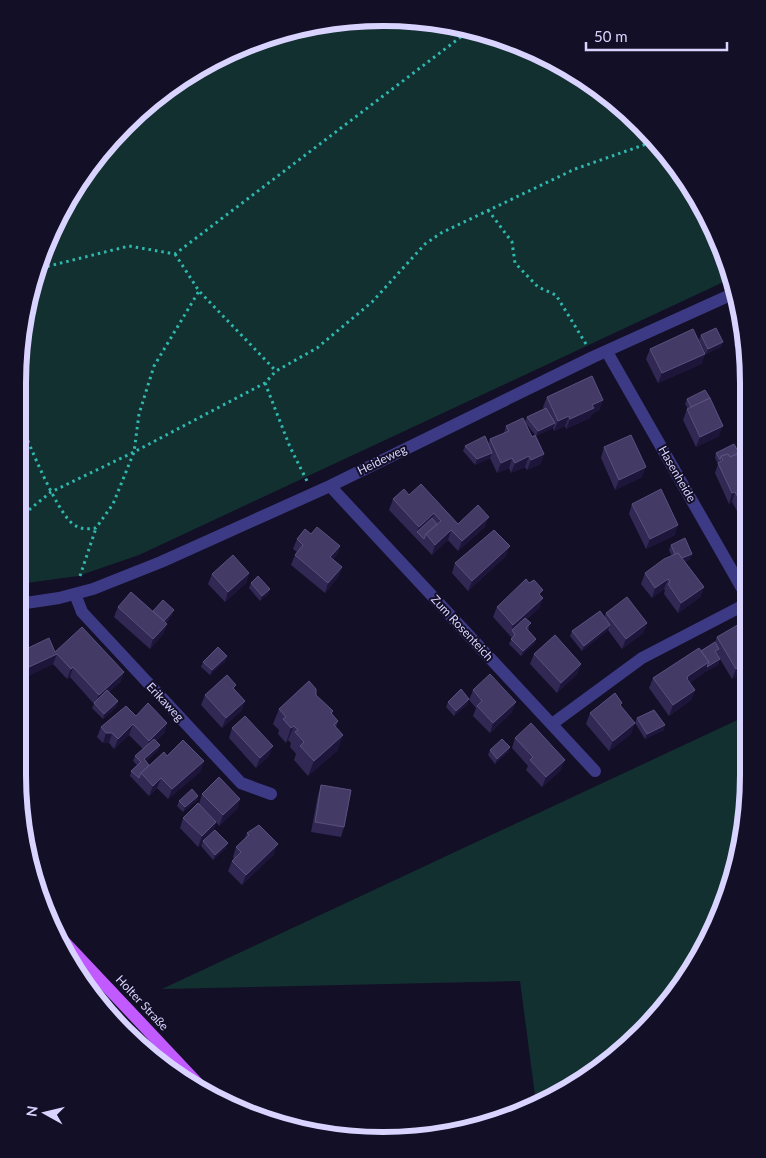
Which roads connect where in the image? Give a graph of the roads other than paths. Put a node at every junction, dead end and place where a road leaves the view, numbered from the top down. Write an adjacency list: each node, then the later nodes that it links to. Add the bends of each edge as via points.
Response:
1 (729, 296): 2 (street, Heideweg)
2 (606, 352): 3 (street, Heideweg); 4 (street, Hasenheide)
3 (330, 486): 5 (street, Heideweg, via 106,585); 8 (street, Zum Rosenteich)
4 (740, 586)
5 (75, 594): 6 (street, Heideweg); 10 (street, Erikaweg, via 82,612 241,783)
6 (26, 603)
7 (740, 607): 8 (street, via 642,658)
8 (552, 724): 9 (street, Zum Rosenteich)
9 (595, 771)
10 (271, 794)
11 (73, 951): 12 (main road, Holter Straße)
12 (190, 1075)

